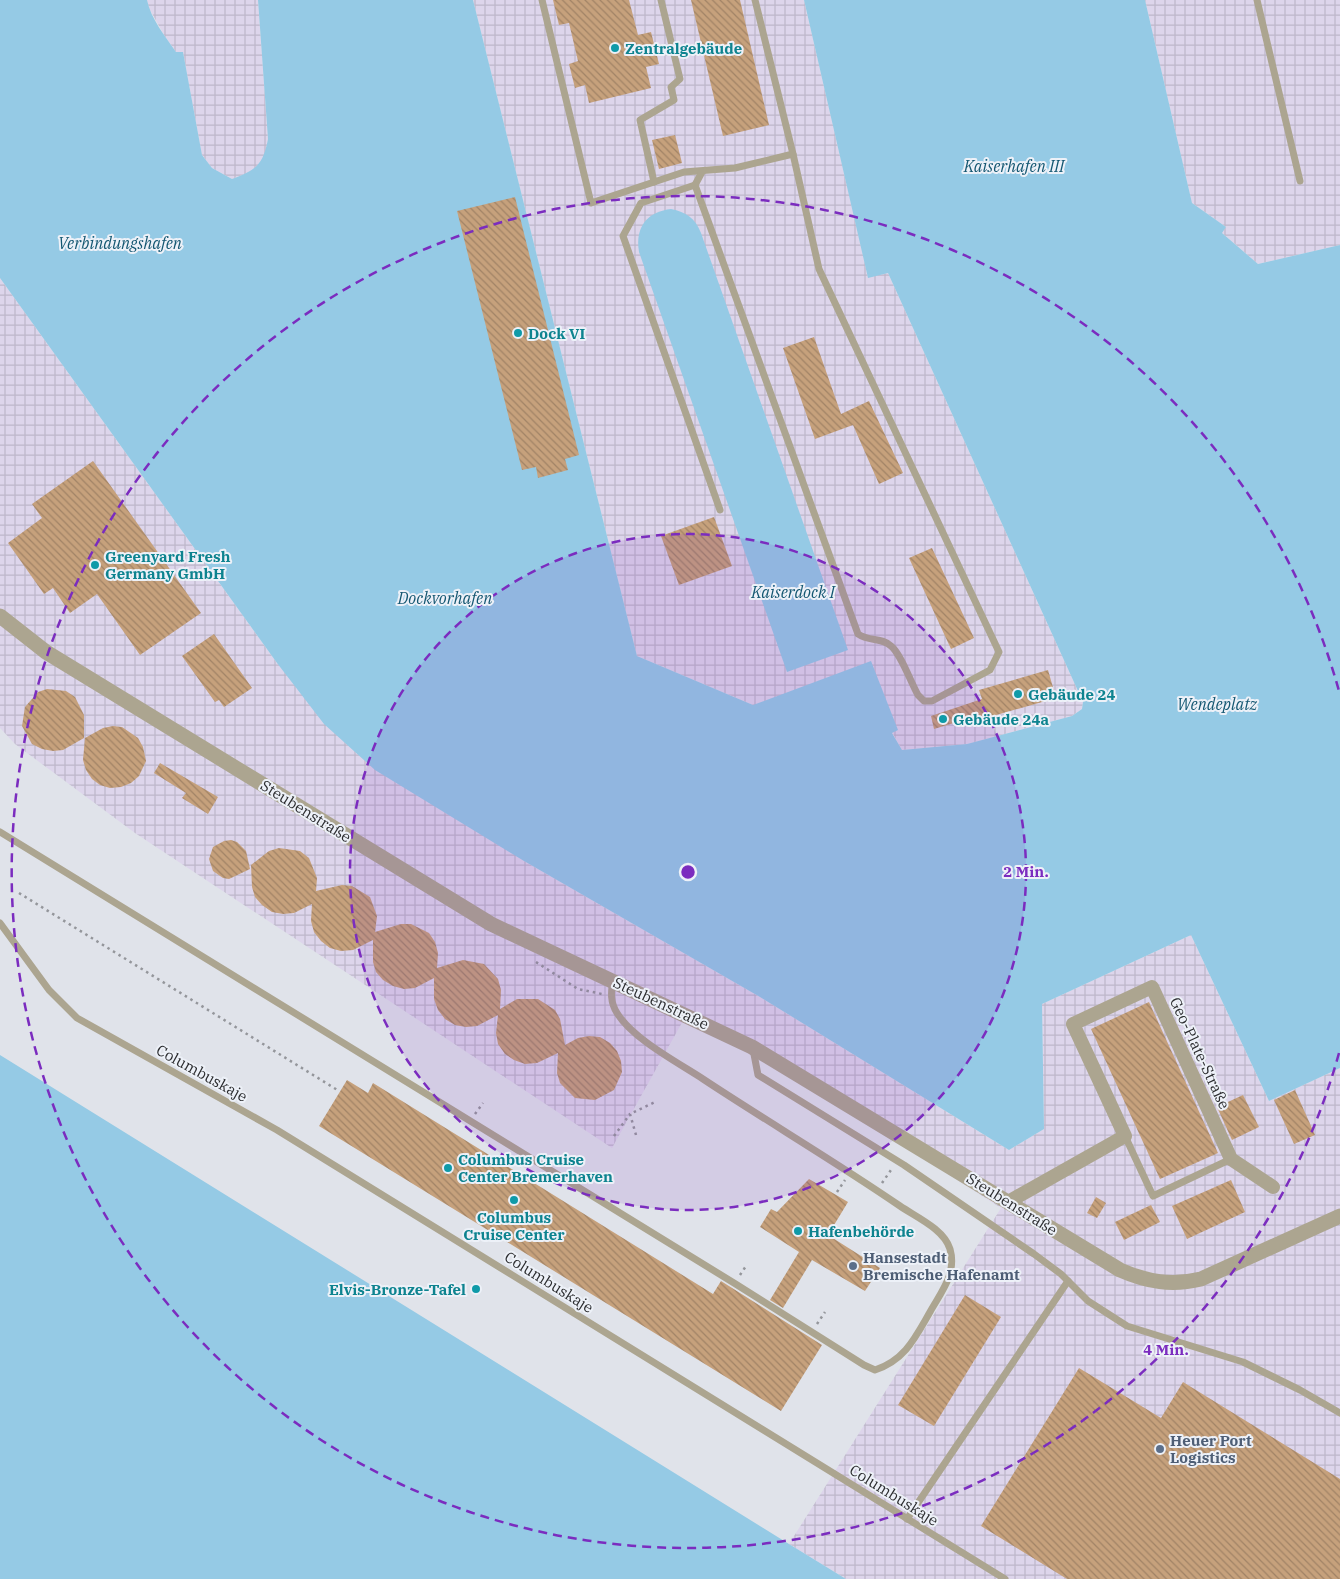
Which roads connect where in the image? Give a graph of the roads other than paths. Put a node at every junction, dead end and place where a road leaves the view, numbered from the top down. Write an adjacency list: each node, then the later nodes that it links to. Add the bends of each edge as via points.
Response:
1 (542, 0): 8 (lane, via 591,203)
2 (661, 0): 8 (lane, via 680,79 671,87 674,100 640,120)
3 (755, 0): 5 (lane)
4 (1257, 0): 7 (lane)
5 (793, 154): 6 (lane); 9 (lane, via 819,269 999,652 990,670 932,701 924,701 918,695 891,646 879,640 867,640 858,634)
6 (702, 172): 8 (lane, via 684,172); 9 (lane)
7 (1300, 181)
8 (654, 182)
9 (695, 185): 10 (lane, via 641,203 623,236)
10 (720, 510)
11 (0, 616): 14 (street, Steubenstraße, via 46,652 491,924)
12 (0, 832): 14 (lane, via 875,1370 891,1364 909,1346 948,1283 950,1249 940,1233 635,1032 612,1004)
13 (0, 923): 23 (lane, Columbuskaje, via 49,990 77,1018 277,1130)
14 (612, 980): 15 (street, Steubenstraße)
15 (752, 1047): 19 (street, Steubenstraße); 21 (lane, via 758,1075 904,1165 1034,1254)
16 (1125, 1136): 17 (lane, Geo-Plate-Straße, via 1153,1196); 17 (street, Geo-Plate-Straße, via 1073,1024 1152,988); 19 (street)
17 (1231, 1158): 18 (street)
18 (1274, 1187)
19 (1008, 1202): 20 (street, Steubenstraße, via 1120,1270 1136,1277 1169,1283 1201,1279)
20 (1340, 1216)
21 (1068, 1282): 22 (lane, via 1088,1301 1127,1326 1243,1362); 23 (lane)
22 (1340, 1413)
23 (907, 1519): 24 (lane, Columbuskaje)
24 (1005, 1579)

